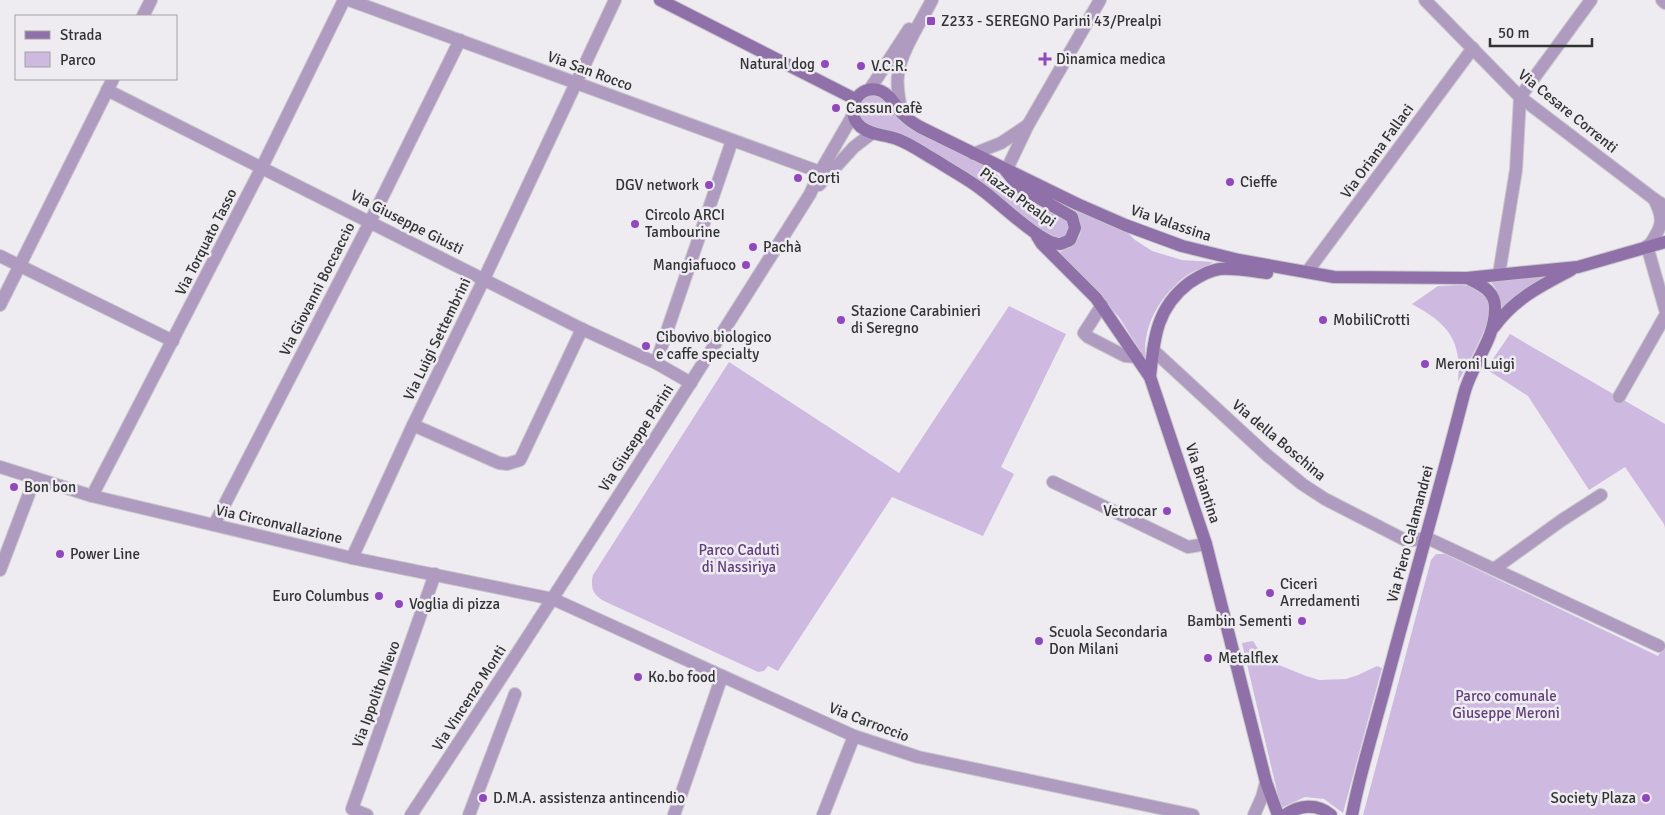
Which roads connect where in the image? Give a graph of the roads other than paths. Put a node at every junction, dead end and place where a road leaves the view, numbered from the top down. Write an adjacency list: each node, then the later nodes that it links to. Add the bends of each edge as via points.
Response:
1 (151, 0): 12 (street)
2 (344, 0): 26 (street, Via Torquato Tasso)
3 (349, 0): 13 (street, Via San Rocco)
4 (616, 0): 15 (street, Via Luigi Settembrini)
5 (660, 0): 19 (main road)
6 (930, 0): 17 (street); 20 (street, via 898,74)
7 (1100, 0): 22 (street)
8 (1425, 0): 14 (street, Via Cesare Correnti)
9 (1591, 0): 18 (street)
10 (1662, 0): 11 (street)
11 (1665, 2)
12 (144, 15)
13 (460, 40): 15 (street, Via San Rocco); 31 (street, Via Giovanni Boccaccio)
14 (1473, 48): 18 (street, Via Cesare Correnti); 38 (street, Via Oriana Fallaci)
15 (576, 82): 24 (street, Via San Rocco); 42 (street, Via Luigi Settembrini)
16 (110, 84): 26 (street, Via Giuseppe Giusti); 36 (street)
17 (870, 89): 19 (main road); 20 (main road, Piazza Prealpi, via 889,95)
18 (1520, 97): 30 (street, Via Cesare Correnti); 39 (street, via 1516,170)
19 (855, 99): 21 (main road)
20 (902, 114): 25 (main road, Piazza Prealpi)
21 (853, 115): 23 (main road, via 857,123); 28 (street, Via Giuseppe Parini)
22 (1028, 125): 25 (street, via 1001,143); 27 (street)
23 (871, 134): 29 (street, Via Giuseppe Parini, via 854,147); 32 (main road, Piazza Prealpi, via 897,138 912,146 982,189)
24 (732, 141): 28 (street, Via San Rocco); 52 (street)
25 (973, 154): 27 (main road, Piazza Prealpi)
26 (262, 167): 31 (street, Via Giuseppe Giusti); 49 (street, Via Torquato Tasso)
27 (1006, 170): 32 (main road, Piazza Prealpi, via 1018,186 1067,213 1075,223 1074,234 1065,243 1053,242); 38 (main road, Via Valassina, via 1117,222 1182,246)
28 (820, 172): 29 (street, Via Giuseppe Parini)
29 (810, 194): 54 (street, Via Giuseppe Parini)
30 (1660, 202): 34 (street, Via Cesare Correnti, via 1661,227)
31 (370, 222): 42 (street, Via Giuseppe Giusti); 62 (street, Via Giovanni Boccaccio)
32 (1035, 232): 44 (main road, Via Briantina, via 1042,244)
33 (1665, 242): 34 (main road, Via Valassina)
34 (1648, 246): 37 (main road, Via Valassina); 45 (street)
35 (0, 256): 36 (street)
36 (20, 265): 43 (street); 49 (street)
37 (1578, 267): 39 (main road, Via Valassina); 48 (main road, Via Valassina, via 1533,290 1502,316)
38 (1307, 272): 40 (main road, Via Valassina)
39 (1499, 274): 41 (main road, Via Valassina)
40 (1334, 277): 41 (main road, Via Valassina); 50 (main road, Via Valassina, via 1210,271 1184,287 1169,302 1155,334)
41 (1467, 278): 48 (main road, Via Piero Calamandrei, via 1493,296 1495,308)
42 (484, 279): 47 (street, Via Giuseppe Giusti); 56 (street, Via Luigi Settembrini)
43 (0, 305)
44 (1102, 305): 51 (main road, Via Briantina); 51 (street, via 1084,333 1125,356)
45 (1665, 309)
46 (1665, 316): 55 (street)
47 (582, 329): 52 (street, Via Giuseppe Giusti); 56 (street, via 520,460 498,463)
48 (1491, 331): 63 (main road, Via Piero Calamandrei, via 1465,390)
49 (173, 341): 61 (street, Via Torquato Tasso)
50 (1153, 350): 53 (main road, Via Valassina); 63 (street, Via della Boschina, via 1302,484 1407,541)
51 (1137, 357): 53 (main road, Via Briantina)
52 (656, 363): 54 (street, Via Giuseppe Giusti)
53 (1150, 377): 64 (main road, Via Briantina)
54 (691, 383): 69 (street, Via Giuseppe Parini)
55 (1619, 397)
56 (413, 425): 65 (street, Via Luigi Settembrini)
57 (0, 467): 58 (street, Via Circonvallazione)
58 (36, 478): 61 (street, Via Circonvallazione); 67 (street)
59 (1052, 482): 64 (street, via 1188,547)
60 (1601, 495): 66 (street)
61 (92, 496): 62 (street, Via Circonvallazione)
62 (214, 525): 65 (street, Via Circonvallazione)
63 (1427, 538): 66 (street); 85 (main road, Via Piero Calamandrei)
64 (1206, 544): 74 (main road, Via Briantina)
65 (352, 558): 68 (street, Via Circonvallazione)
66 (1494, 569): 70 (street)
67 (0, 570)
68 (435, 574): 69 (street, Via Circonvallazione); 75 (street, Via Ippolito Nievo, via 352,809)
69 (553, 599): 71 (street, Via Carroccio); 76 (street, Via Vincenzo Monti)
70 (1659, 646)
71 (722, 676): 73 (street, Via Carroccio); 78 (street)
72 (515, 694): 77 (street)
73 (854, 736): 79 (street); 80 (street, Via Carroccio, via 918,757)
74 (1266, 782): 81 (street); 82 (main road, Via Briantina)
75 (367, 815)
76 (411, 815)
77 (469, 815)
78 (674, 815)
79 (823, 815)
80 (1193, 815)
81 (1254, 815)
82 (1278, 815)
83 (1284, 815): 84 (main road, via 1296,808 1310,806)
84 (1331, 815)
85 (1352, 815)

